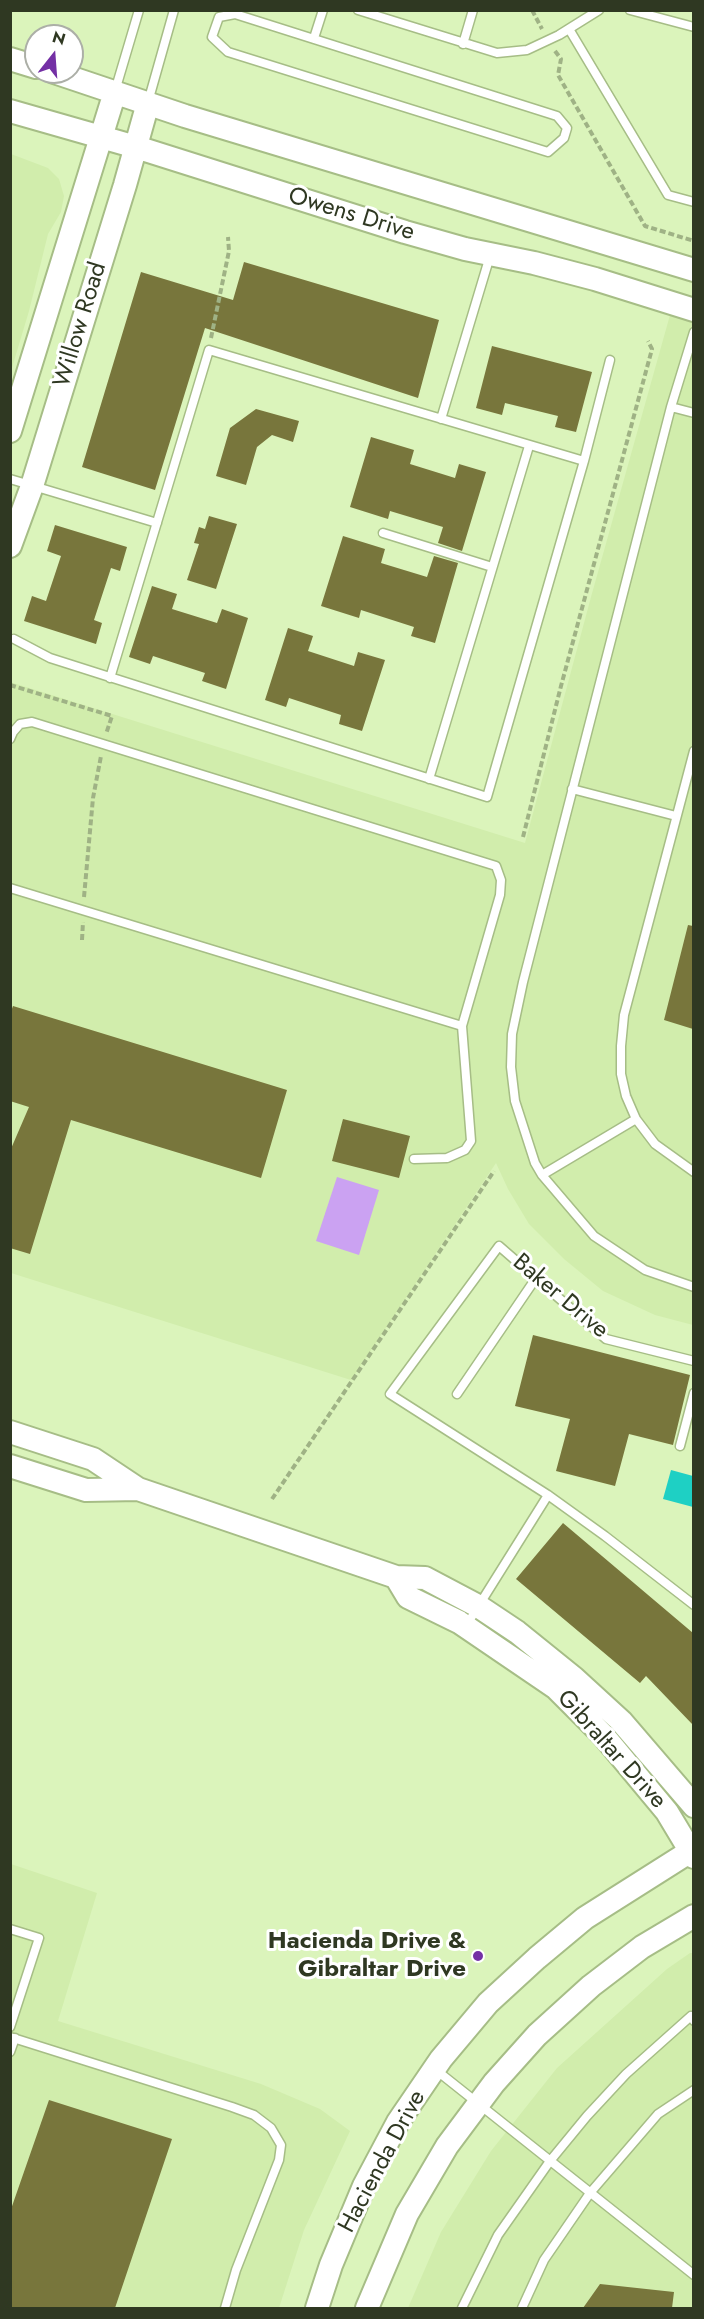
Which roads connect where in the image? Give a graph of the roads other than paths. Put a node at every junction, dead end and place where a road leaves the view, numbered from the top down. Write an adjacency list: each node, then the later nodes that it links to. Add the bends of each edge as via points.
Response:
1 (139, 10): 13 (lane)
2 (174, 10): 14 (lane)
3 (323, 10): 10 (lane)
4 (358, 10): 11 (lane)
5 (473, 10): 11 (lane)
6 (599, 10): 9 (lane)
7 (630, 10): 8 (lane)
8 (693, 27)
9 (568, 29): 11 (lane, via 513,53); 18 (lane, via 668,195)
10 (314, 38): 10 (lane, via 235,14 219,17 212,37 228,52 548,152 564,138 567,128 557,116)
11 (463, 44)
12 (84, 82): 13 (street, Owens Drive)
13 (115, 92): 14 (street, Owens Drive); 16 (street, Willow Road)
14 (148, 103): 17 (street, Willow Road); 20 (street, Owens Drive)
15 (10, 111): 16 (street, Owens Drive)
16 (101, 137): 17 (street, Owens Drive); 27 (street, Willow Road)
17 (136, 147): 19 (street, Owens Drive, via 405,232); 30 (street, Willow Road)
18 (693, 202)
19 (491, 254): 21 (street, Owens Drive, via 595,279); 26 (lane)
20 (693, 270)
21 (693, 310)
22 (693, 332): 24 (lane)
23 (610, 360): 29 (lane)
24 (670, 407): 25 (lane); 40 (lane)
25 (693, 413)
26 (441, 419): 28 (lane); 31 (lane, via 209,350)
27 (10, 430)
28 (529, 446): 29 (lane); 34 (lane)
29 (584, 461): 39 (lane, via 487,796)
30 (21, 483): 31 (lane); 33 (street, Willow Road)
31 (157, 523): 36 (lane)
32 (383, 533): 34 (lane)
33 (10, 546)
34 (492, 567): 39 (lane)
35 (14, 639): 36 (lane, via 50,658)
36 (110, 678): 39 (lane)
37 (10, 739): 43 (lane, via 20,724 32,722 496,866 501,880 500,895)
38 (693, 751): 41 (lane)
39 (429, 779)
40 (572, 789): 41 (lane); 47 (lane, via 512,1034 515,1101)
41 (676, 816): 44 (lane, via 624,1015 621,1074)
42 (10, 888): 43 (lane)
43 (462, 1026): 45 (lane, via 471,1141 465,1150 447,1158)
44 (636, 1119): 46 (lane, via 655,1144); 47 (lane)
45 (414, 1160)
46 (693, 1172)
47 (542, 1176): 49 (lane, via 594,1236 645,1270)
48 (536, 1278): 50 (lane, Baker Drive, via 606,1339); 52 (lane); 57 (lane, Baker Drive, via 499,1246 390,1394)
49 (693, 1287)
50 (693, 1361)
51 (693, 1393): 54 (lane)
52 (457, 1394)
53 (10, 1432): 56 (street, Gibraltar Drive, via 93,1459)
54 (680, 1446)
55 (10, 1466): 56 (street, Gibraltar Drive, via 86,1490)
56 (138, 1489): 58 (street, Gibraltar Drive)
57 (548, 1495): 59 (lane); 60 (lane)
58 (396, 1577): 60 (street, Gibraltar Drive, via 425,1578); 61 (street, Gibraltar Drive, via 408,1597)
59 (693, 1605)
60 (478, 1606): 61 (lane); 62 (street, Gibraltar Drive, via 517,1632 621,1721)
61 (466, 1626): 63 (street, Gibraltar Drive, via 556,1688 603,1735 667,1812)
62 (693, 1806)
63 (692, 1853): 70 (street, Hacienda Drive, via 585,1918 537,1958 488,2003)
64 (693, 1916): 72 (street, Hacienda Drive, via 642,1947 591,1986 537,2035)
65 (10, 1929): 67 (lane, via 39,1938)
66 (693, 2021): 73 (lane, via 691,2016 626,2074)
67 (10, 2027)
68 (13, 2038): 69 (lane); 76 (lane, via 232,2107 254,2115 271,2128 281,2145 279,2160)
69 (10, 2052)
70 (435, 2069): 72 (lane); 77 (street, Hacienda Drive, via 398,2122 364,2186)
71 (693, 2090): 74 (lane, via 658,2114)
72 (479, 2104): 73 (lane); 78 (street, Hacienda Drive, via 447,2146 407,2214)
73 (550, 2161): 74 (lane); 79 (lane, via 498,2235)
74 (590, 2193): 75 (lane); 80 (lane, via 544,2260)
75 (693, 2275)
76 (225, 2308)
77 (317, 2308)
78 (367, 2308)
79 (462, 2308)
80 (522, 2308)

